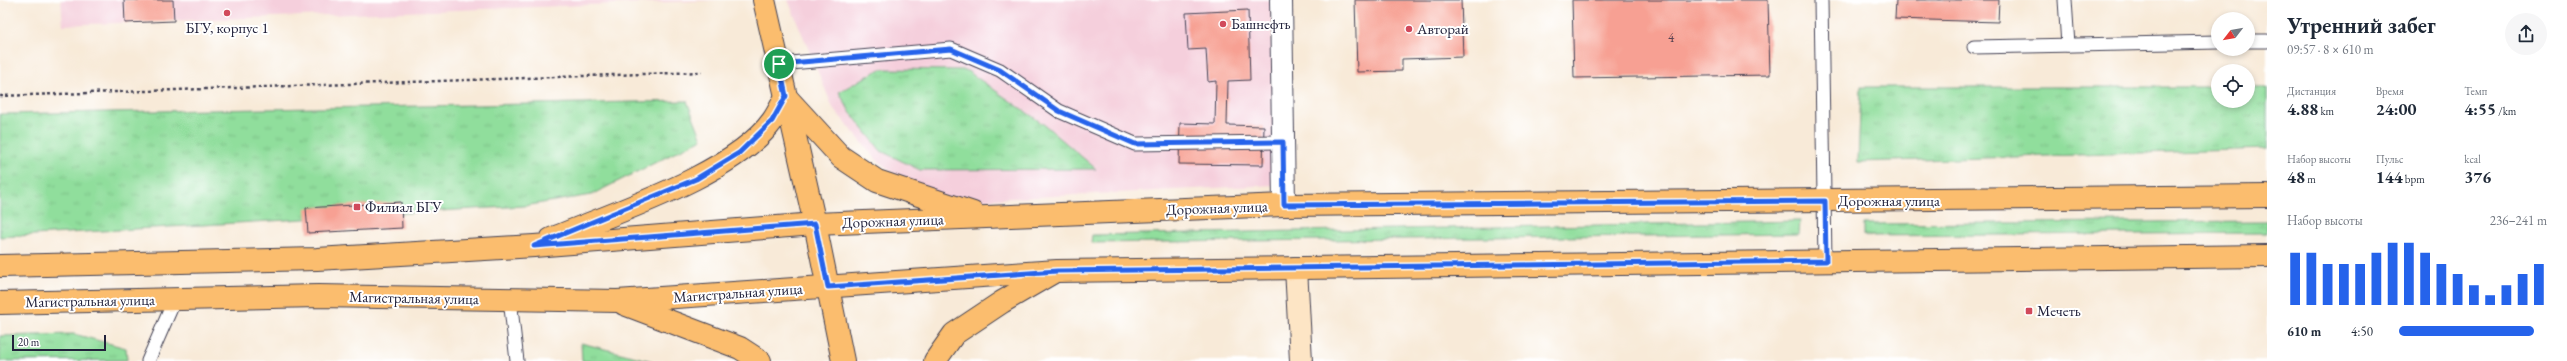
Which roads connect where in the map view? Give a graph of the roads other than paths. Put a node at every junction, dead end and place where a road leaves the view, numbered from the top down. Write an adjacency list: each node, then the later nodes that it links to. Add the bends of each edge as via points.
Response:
1 (764, 0): 10 (main road)
2 (1281, 0): 12 (street)
3 (1821, 0): 14 (lane)
4 (2065, 0): 8 (lane)
5 (2255, 41): 6 (lane)
6 (2267, 41)
7 (2211, 42): 8 (lane)
8 (2068, 45): 9 (lane)
9 (1974, 47)
10 (779, 64): 11 (main road); 12 (lane, via 951,49 1000,70 1059,111 1135,144)
11 (786, 96): 16 (main road, via 840,157 877,181); 17 (main road); 18 (main road, via 772,121 739,153 696,179)
12 (1283, 142): 15 (street)
13 (2267, 196): 14 (main road, Дорожная улица)
14 (1825, 201): 15 (main road, Дорожная улица); 20 (lane)
15 (1284, 205): 16 (main road, Дорожная улица)
16 (986, 217): 17 (main road, Дорожная улица)
17 (815, 224): 18 (main road); 24 (main road)
18 (534, 246): 21 (main road, via 317,259)
19 (2267, 256): 20 (main road)
20 (1826, 261): 22 (main road)
21 (0, 266)
22 (1296, 268): 23 (main road); 34 (main road)
23 (1057, 271): 24 (main road); 33 (main road, via 1002,302 954,334)
24 (828, 287): 27 (main road, Магистральная улица); 32 (main road)
25 (175, 299): 26 (main road, Магистральная улица, via 318,296); 28 (main road, Магистральная улица); 29 (lane)
26 (510, 299): 27 (main road, Магистральная улица); 30 (lane)
27 (617, 301): 31 (main road, via 740,348)
28 (0, 303)
29 (148, 361)
30 (517, 361)
31 (760, 361)
32 (843, 361)
33 (935, 361)
34 (1301, 361)

